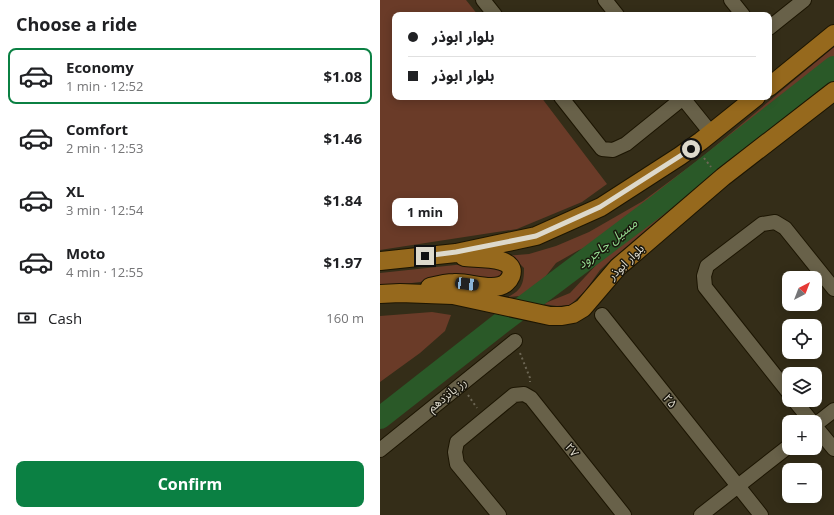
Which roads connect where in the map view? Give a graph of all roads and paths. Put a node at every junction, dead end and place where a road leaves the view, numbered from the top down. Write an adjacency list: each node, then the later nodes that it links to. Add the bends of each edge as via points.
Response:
1 (483, 0): 5 (street)
2 (605, 0): 6 (street)
3 (731, 0): 7 (street)
4 (804, 0): 8 (street)
5 (493, 12)
6 (615, 12)
7 (741, 12)
8 (772, 26)
9 (834, 34): 10 (main road)
10 (772, 84)
11 (834, 91): 22 (main road, بلوار ابوذر, via 723,177 618,267 583,308 573,314 562,316 535,313 453,295)
12 (563, 100): 13 (street, via 602,149 613,150 626,144)
13 (680, 100)
14 (684, 100): 16 (street)
15 (752, 100): 16 (main road)
16 (711, 133): 19 (main road, via 600,207 536,236)
17 (702, 155): 18 (path)
18 (714, 170)
19 (440, 254): 20 (main road); 22 (main road, via 499,260 508,264 512,270 511,277 507,283 500,286 454,282)
20 (380, 261)
21 (834, 289): 26 (street, via 785,228 775,222 762,224 707,266 704,276 705,288)
22 (400, 293): 23 (main road, بلوار ابوذر)
23 (380, 294)
24 (602, 315): 38 (street, ۲۵)
25 (515, 341): 27 (street, رز پانزدهم); 28 (path, via 530,378)
26 (782, 384)
27 (460, 385): 32 (path); 36 (street, رز پانزدهم)
28 (531, 398): 32 (street, via 524,394 514,395); 40 (street, ۲۷)
29 (800, 407): 31 (street)
30 (834, 410): 33 (street)
31 (806, 415)
32 (485, 419): 39 (street, via 457,442 455,452 457,464)
33 (822, 420)
34 (822, 434): 35 (street)
35 (834, 449)
36 (380, 450)
37 (782, 451): 38 (street)
38 (738, 486): 41 (street); 42 (street, ۲۵)
39 (499, 515)
40 (624, 515)
41 (701, 515)
42 (760, 515)

